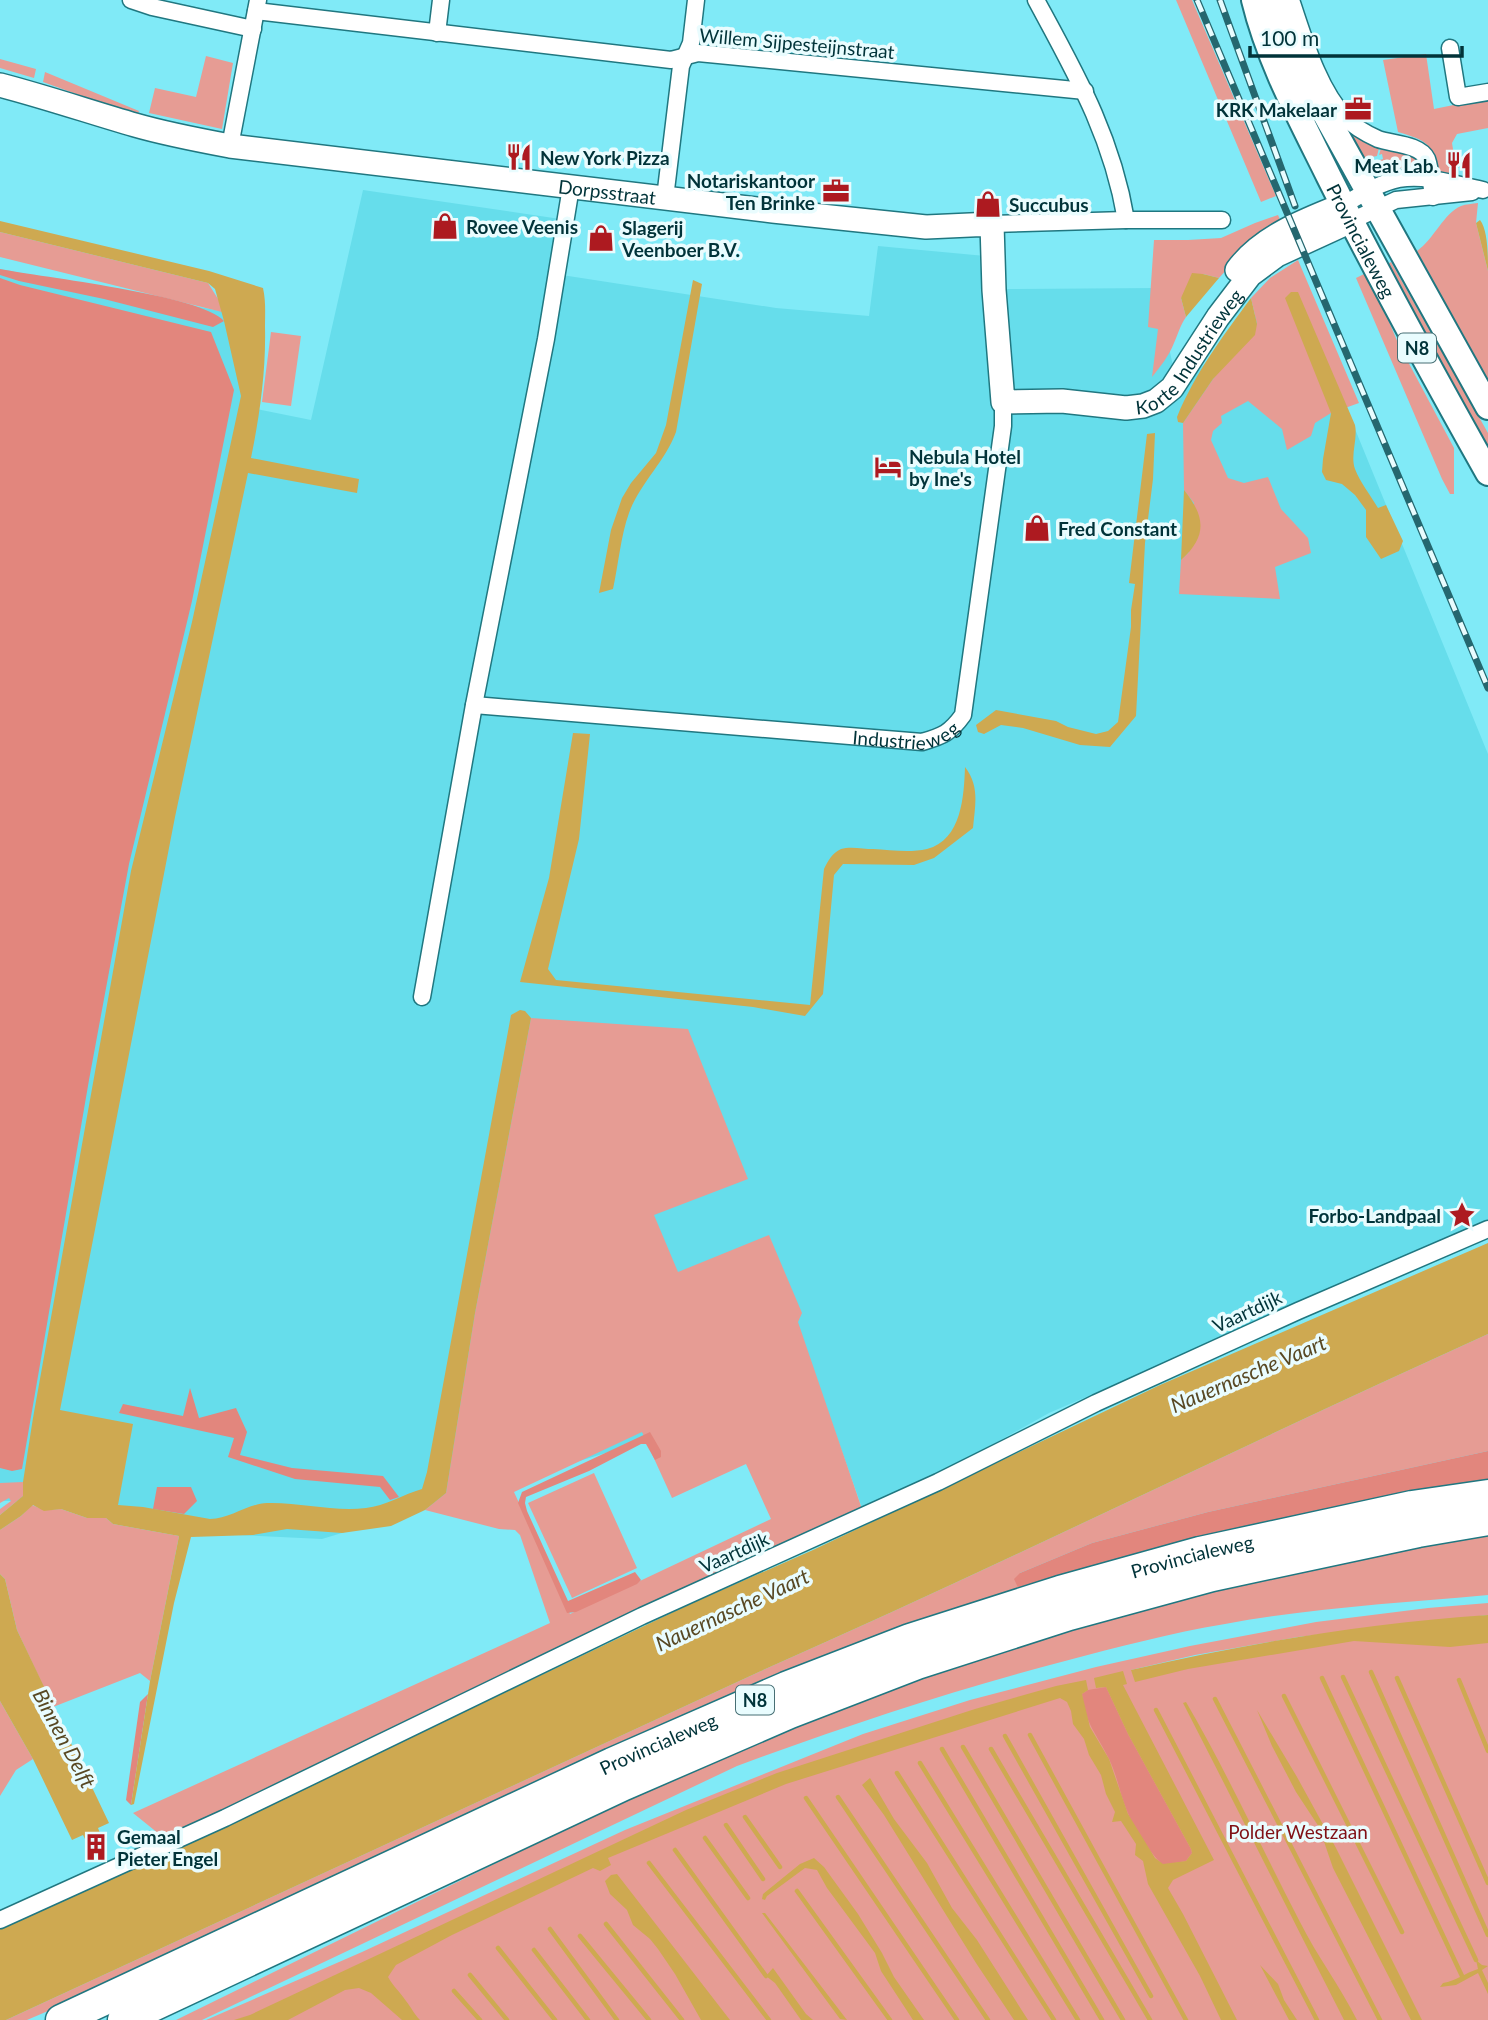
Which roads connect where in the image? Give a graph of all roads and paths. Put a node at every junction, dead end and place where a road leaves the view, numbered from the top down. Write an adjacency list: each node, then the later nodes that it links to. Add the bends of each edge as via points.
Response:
1 (131, 0): 9 (street)
2 (442, 0): 10 (street)
3 (696, 0): 12 (street)
4 (1037, 0): 14 (street)
5 (1254, 0): 23 (main road, Provincialeweg / N8, via 1287,92)
6 (1278, 0): 22 (main road, Provincialeweg / N8, via 1310,87)
7 (1291, 0): 17 (street, via 1326,88 1347,120 1380,140 1417,150 1426,158)
8 (257, 5): 9 (street); 10 (street, Willem Sijpesteijnstraat)
9 (253, 29): 16 (street)
10 (437, 33): 12 (street, Willem Sijpesteijnstraat, via 671,60)
11 (1450, 47): 15 (street, via 1458,97)
12 (685, 56): 14 (street, Willem Sijpesteijnstraat, via 698,53); 21 (street)
13 (0, 85): 16 (street, Dorpsstraat, via 136,125)
14 (1085, 91): 24 (street, via 1105,137)
15 (1488, 92)
16 (230, 146): 18 (street, Dorpsstraat)
17 (1431, 180): 19 (street); 20 (street); 22 (street, via 1400,179)
18 (571, 187): 21 (street, Dorpsstraat); 30 (street)
19 (1485, 189): 20 (street)
20 (1433, 197): 22 (street)
21 (665, 198): 26 (street, Dorpsstraat, via 926,226)
22 (1372, 200): 23 (street); 28 (main road, Provincialeweg / N8)
23 (1347, 213): 27 (street, Korte Industrieweg, via 1255,270 1172,388 1156,401 1126,408); 29 (main road, Provincialeweg / N8)
24 (1126, 220): 25 (street, Dorpsstraat); 26 (street, Dorpsstraat)
25 (1223, 220)
26 (992, 225): 27 (street, Industrieweg)
27 (1002, 392): 30 (street, Industrieweg, via 1003,426 963,715 939,738 922,742)
28 (1488, 407)
29 (1488, 473)
30 (474, 705): 31 (street)
31 (422, 997)
32 (1488, 1230): 35 (street, Vaartdijk, via 1096,1403 938,1482 642,1616 225,1818)
33 (1488, 1495): 36 (highway, Provincialeweg / N8, via 1412,1506 1200,1552 910,1639 612,1763)
34 (1488, 1520): 37 (highway, Provincialeweg / N8, via 1212,1576 1069,1615 917,1664 624,1785)
35 (0, 1920)
36 (61, 2020)
37 (123, 2020)

